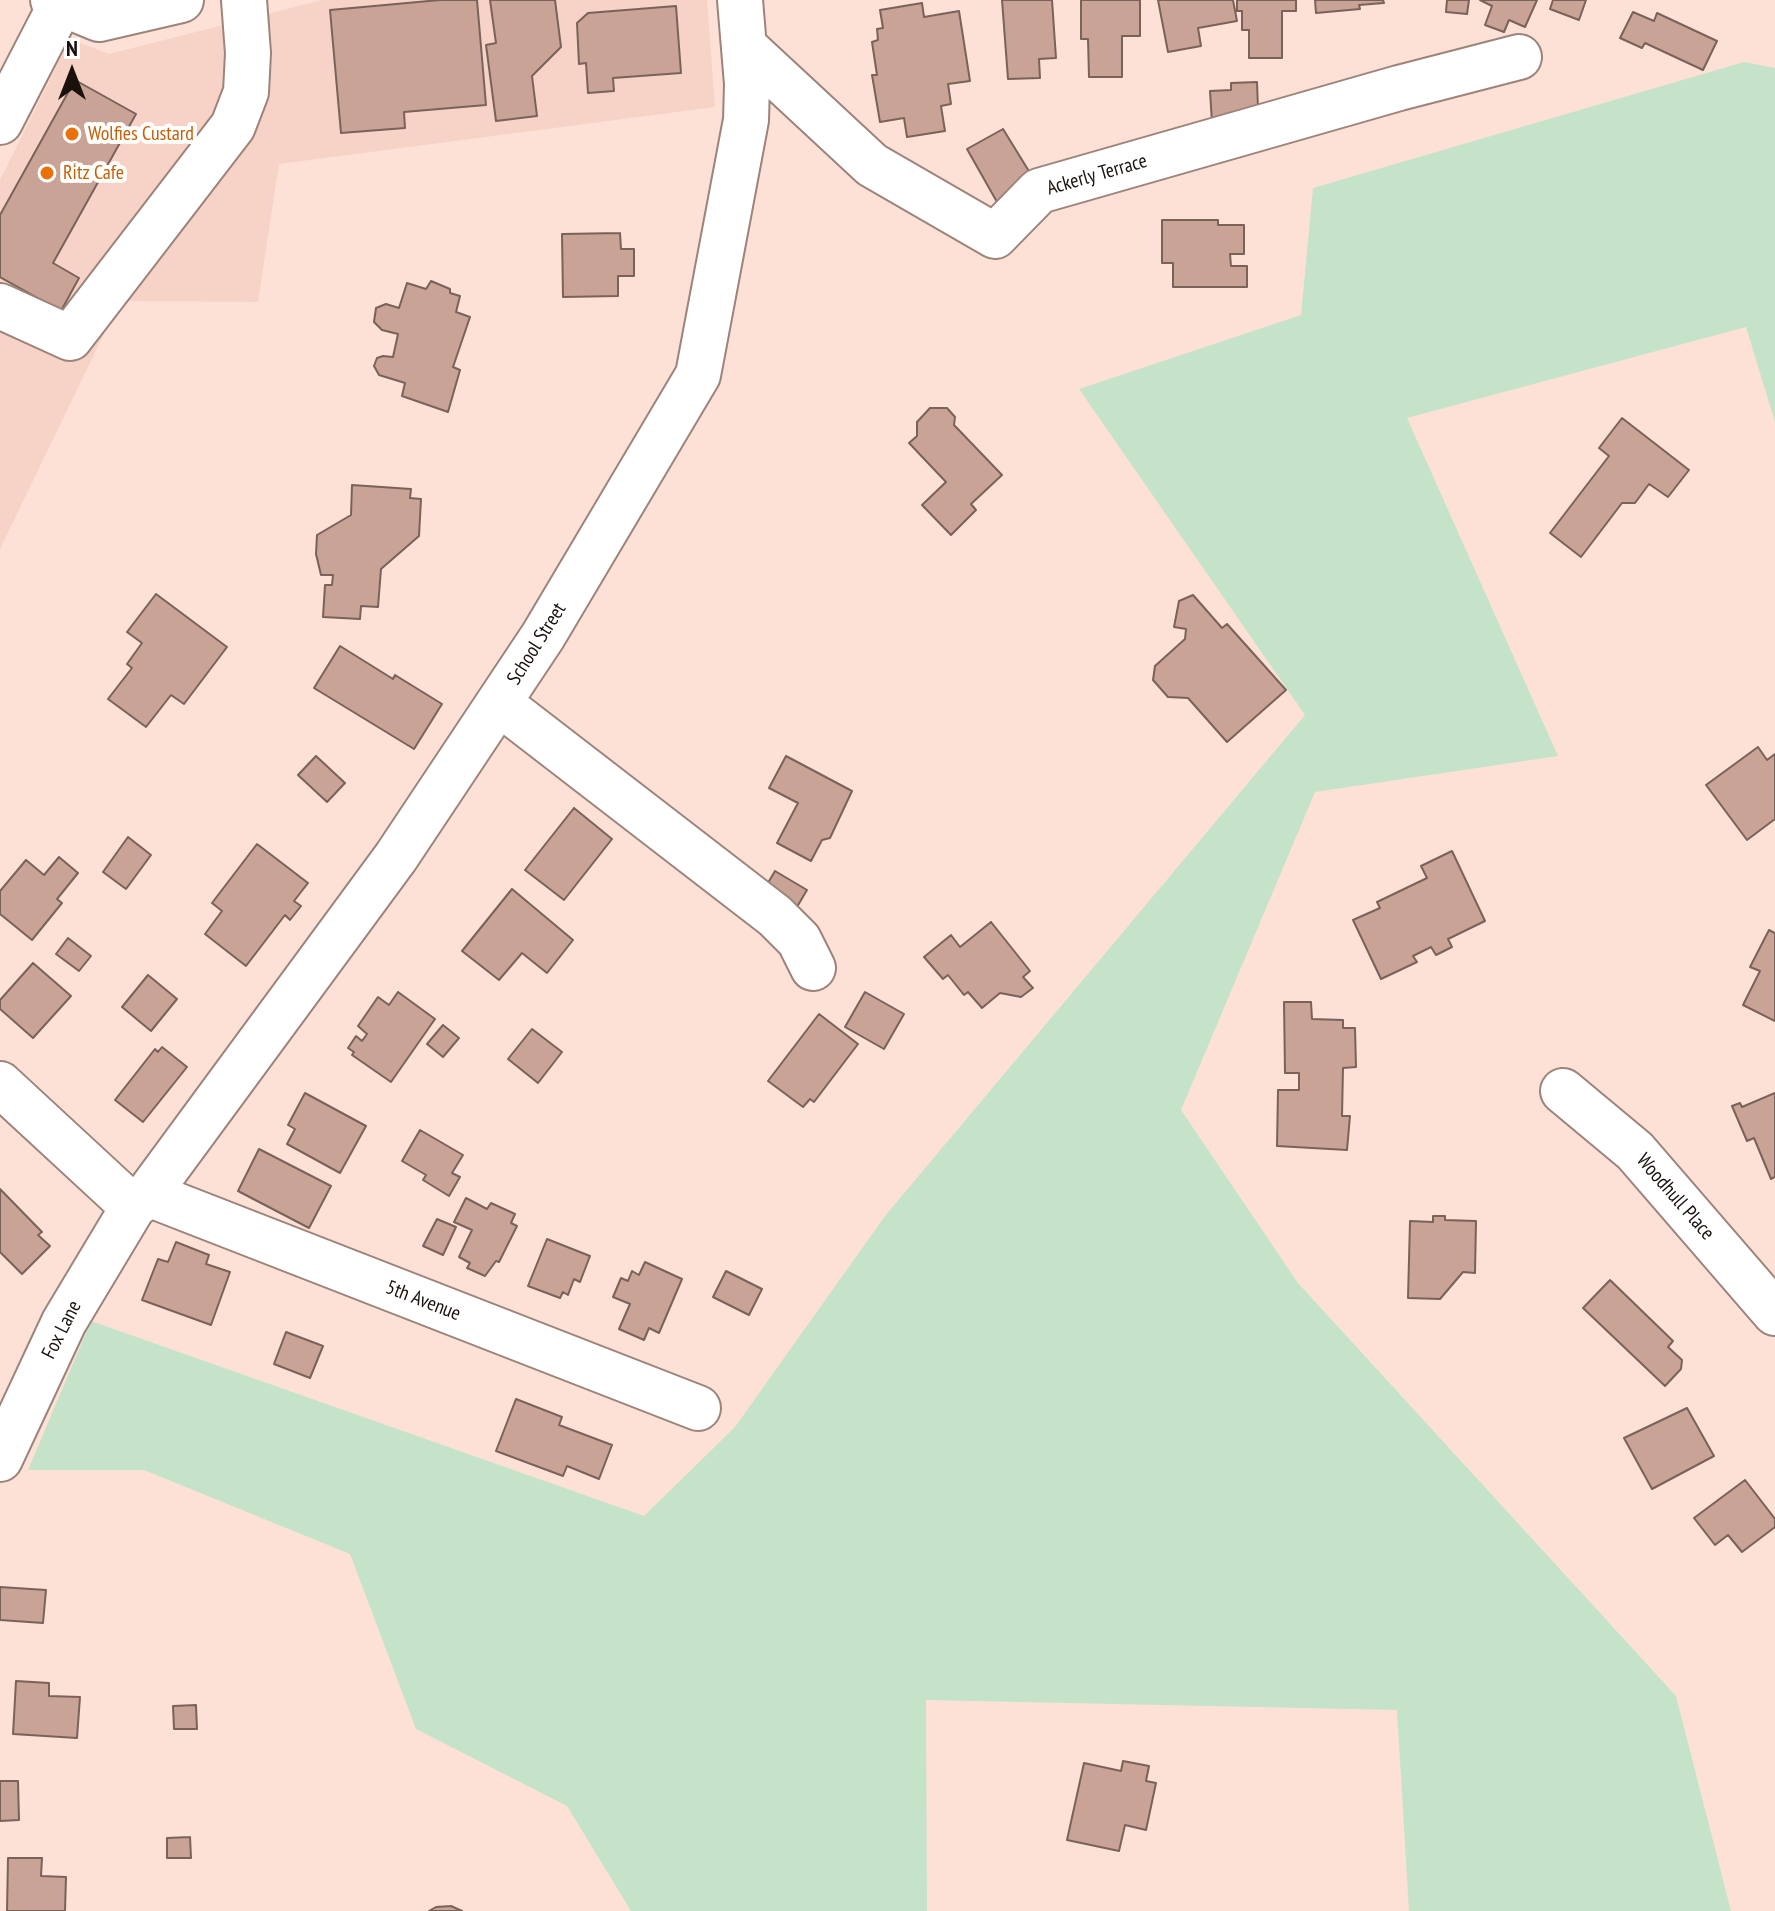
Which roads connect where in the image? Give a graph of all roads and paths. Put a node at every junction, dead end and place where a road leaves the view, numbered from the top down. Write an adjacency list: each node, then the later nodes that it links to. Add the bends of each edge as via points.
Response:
1 (181, 0): 4 (street, via 99,19)
2 (244, 0): 8 (street, via 246,92 233,126 70,338)
3 (740, 0): 5 (street, School Street)
4 (59, 1): 7 (street)
5 (746, 48): 6 (street, Ackerly Terrace, via 872,165 995,236 1039,191); 9 (street, School Street, via 746,120 698,375)
6 (1519, 57)
7 (0, 122)
8 (0, 306)
9 (499, 703): 10 (street, via 775,916 799,940); 13 (street, School Street, via 384,875)
10 (813, 968)
11 (0, 1084): 13 (street, 5th Avenue)
12 (1563, 1091): 14 (street, Woodhull Place, via 1635,1151)
13 (140, 1201): 15 (street, 5th Avenue); 16 (street, Fox Lane, via 64,1322)
14 (1775, 1313)
15 (698, 1408)
16 (0, 1459)

